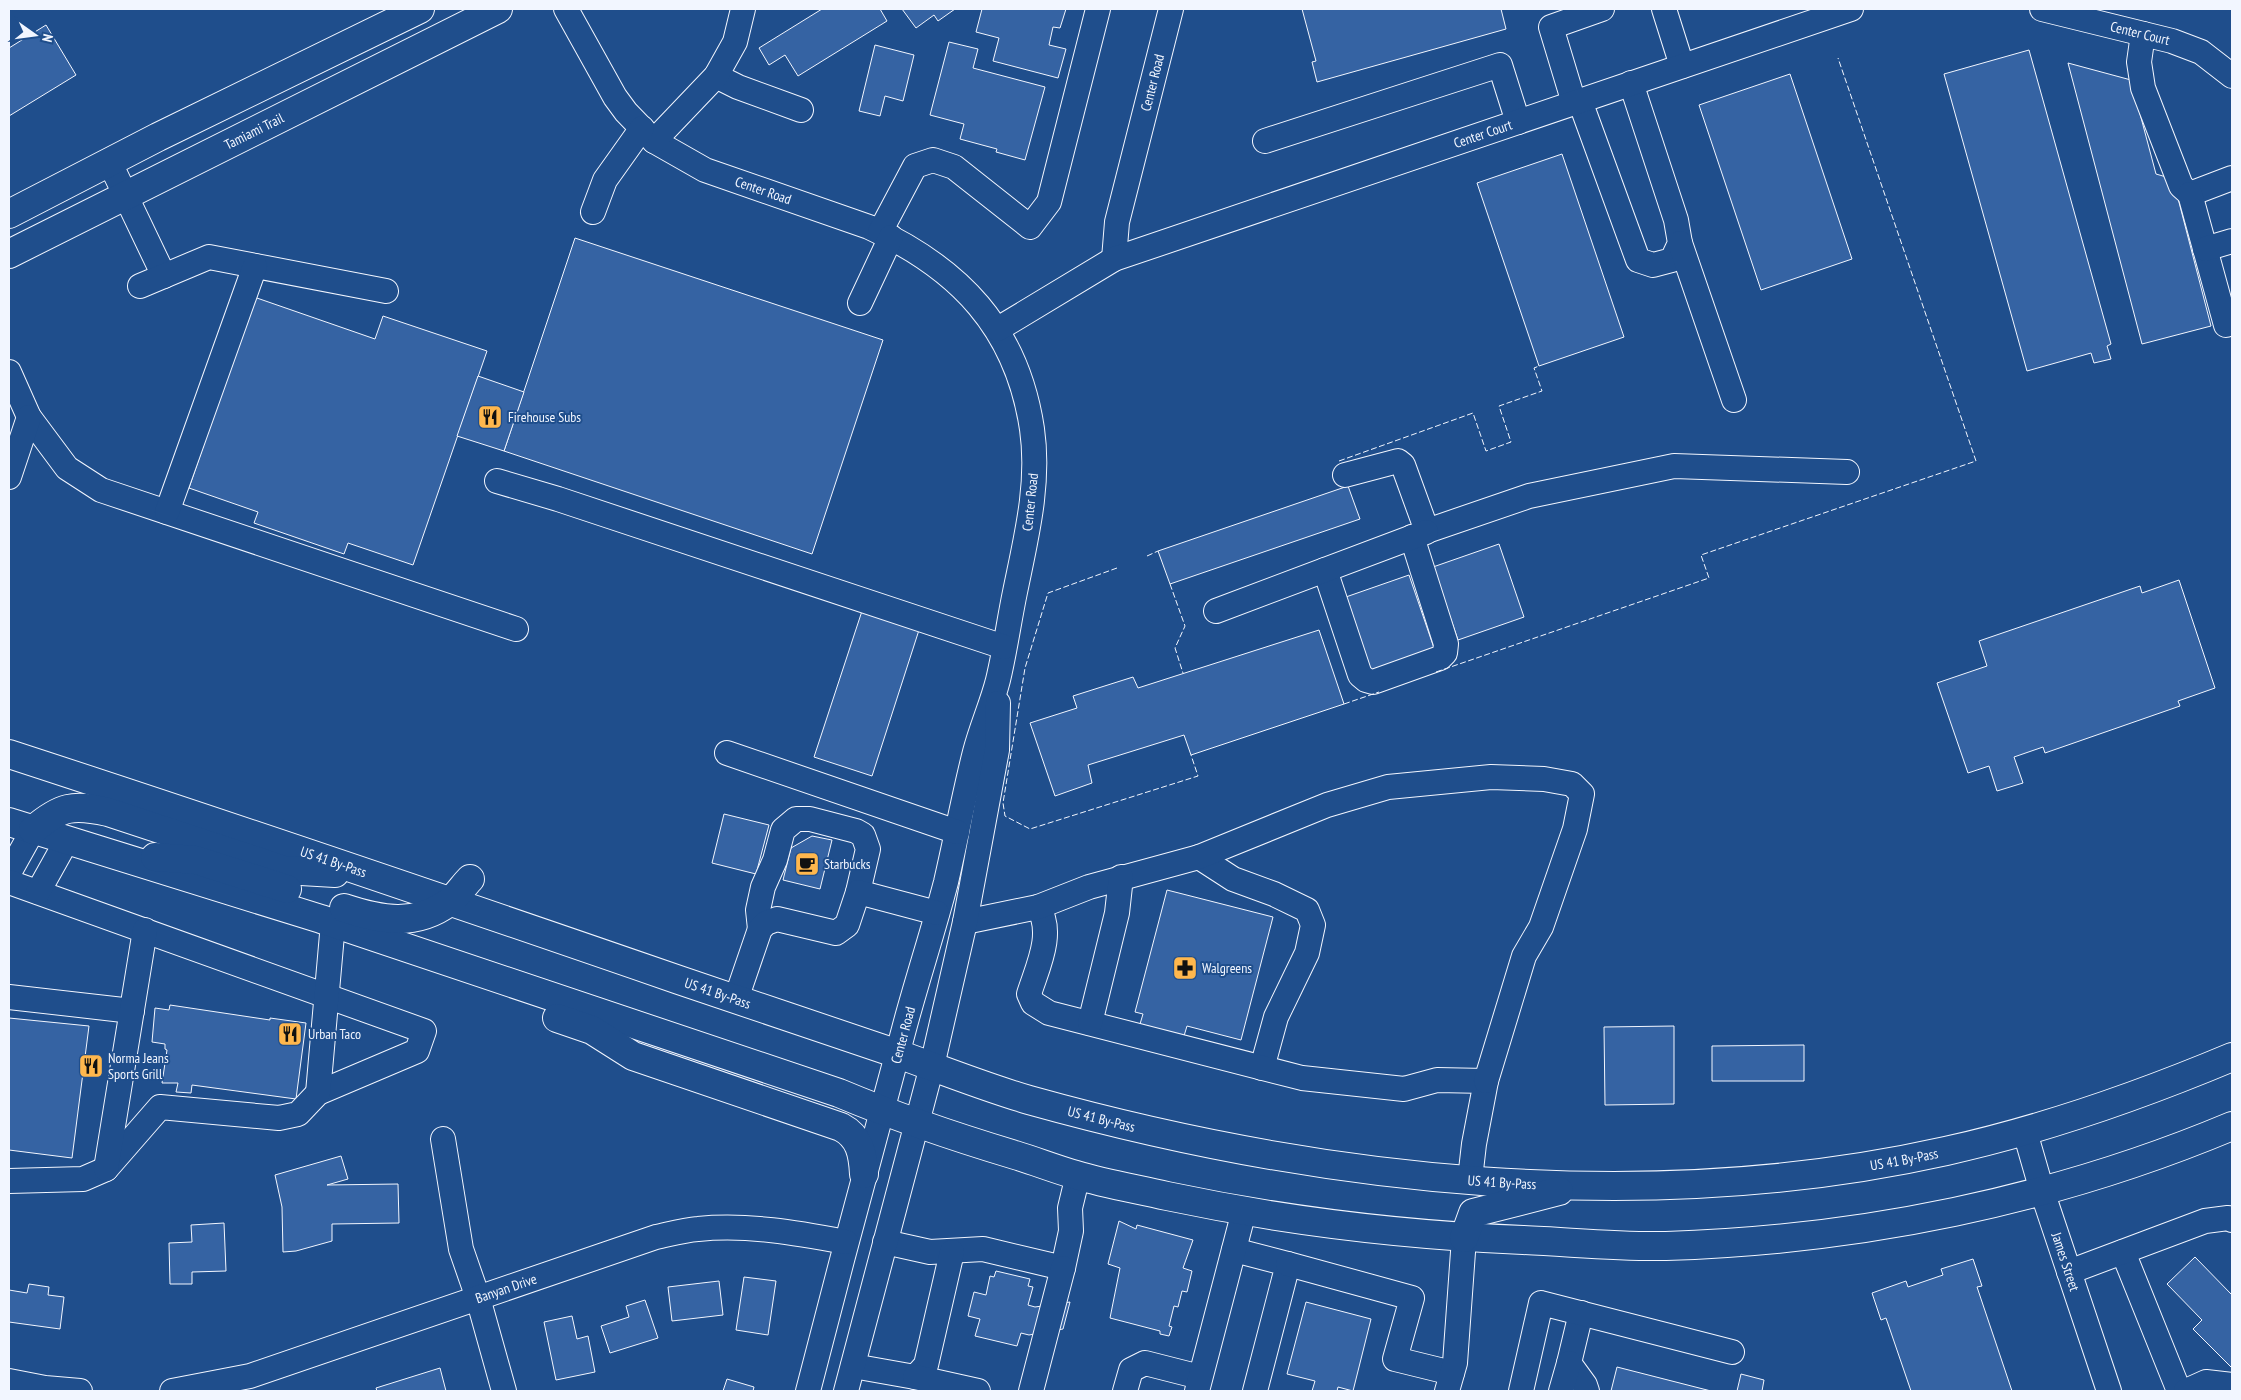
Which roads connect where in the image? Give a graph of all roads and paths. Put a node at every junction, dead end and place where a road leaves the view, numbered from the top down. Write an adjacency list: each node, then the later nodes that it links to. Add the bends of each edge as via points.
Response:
1 (420, 9): 21 (main road)
2 (498, 9): 24 (main road, Tamiami Trail)
3 (566, 9): 19 (street, Center Road, via 615,97)
4 (743, 9): 13 (street, via 734,42)
5 (1098, 9): 27 (street, via 1049,202 1030,227 954,167 933,160 914,166)
6 (1172, 9): 32 (street, Center Road, via 1117,222)
7 (1602, 9): 16 (street, via 1551,27)
8 (1664, 9): 12 (street)
9 (1851, 9): 12 (street, Center Court)
10 (2042, 9): 11 (street, Center Court)
11 (2143, 34): 14 (street, Center Court, via 2201,52); 23 (street, via 2139,62 2143,88 2181,186)
12 (1682, 66): 15 (street, Center Court)
13 (716, 76): 17 (street); 19 (street)
14 (2231, 78)
15 (1631, 83): 16 (street, Center Court); 29 (street, via 1676,220)
16 (1577, 102): 18 (street, Center Court); 29 (street, via 1638,260 1654,265 1672,260)
17 (801, 110)
18 (1518, 122): 20 (street, via 1500,65); 32 (street, Center Court)
19 (648, 134): 25 (street, via 605,180); 27 (street, Center Road, via 705,170)
20 (1265, 141)
21 (110, 163): 24 (street); 26 (main road)
22 (2232, 178): 23 (street)
23 (2190, 194): 30 (street)
24 (127, 196): 31 (main road, Tamiami Trail); 34 (street)
25 (593, 212)
26 (9, 214)
27 (885, 235): 37 (street); 39 (street, Center Road, via 942,268 980,304)
28 (2232, 241): 30 (street)
29 (1680, 244): 41 (street)
30 (2205, 250): 38 (street)
31 (9, 254)
32 (1114, 259): 39 (street)
33 (254, 266): 34 (street, via 209,257); 36 (street); 47 (street)
34 (164, 276): 35 (street)
35 (140, 286)
36 (386, 291)
37 (860, 303)
38 (2226, 325)
39 (998, 329): 52 (street, Center Road, via 1016,370 1032,425 1034,449 1029,521)
40 (9, 372): 42 (street)
41 (1734, 400)
42 (30, 417): 45 (street); 47 (street, via 67,468 101,490)
43 (1847, 472): 48 (street, via 1674,466 1530,496)
44 (1344, 475): 48 (street, via 1398,461 1403,466)
45 (9, 477)
46 (497, 481): 52 (street)
47 (167, 512): 51 (street)
48 (1420, 534): 49 (street); 49 (street, via 1446,644 1445,653 1440,658 1373,682 1366,680 1360,675)
49 (1325, 570): 50 (street)
50 (1216, 611)
51 (516, 629)
52 (1004, 647): 53 (street, Center Road)
53 (998, 678): 57 (street, Center Road, via 976,748); 71 (street, Center Road, via 998,750)
54 (727, 753): 57 (street)
55 (9, 754): 62 (main road, US 41 By-Pass)
56 (21, 826): 58 (main road); 61 (street); 62 (main road, via 68,808 91,808 284,870)
57 (957, 832): 70 (street, Center Road)
58 (67, 840): 59 (main road); 66 (street)
59 (113, 855): 68 (main road, via 196,860 368,917 387,920 420,917); 72 (main road)
60 (1199, 856): 63 (street); 83 (street, via 1233,879 1307,910 1313,926 1307,953 1276,1017); 84 (street, via 1327,805 1388,787 1491,777 1544,779 1572,784 1582,794 1574,829 1541,927 1524,956)
61 (9, 873)
62 (366, 875): 68 (main road, US 41 By-Pass)
63 (1120, 877): 69 (street); 79 (street, via 1117,913)
64 (470, 879): 68 (main road)
65 (9, 882): 66 (street)
66 (38, 892): 74 (street)
67 (858, 892): 70 (street); 73 (street, via 850,920 840,931 830,932 778,919); 73 (street, via 868,849 863,835 810,818 796,819 783,830 763,887 758,910)
68 (450, 902): 77 (main road, US 41 By-Pass)
69 (1038, 907): 71 (street); 79 (street, via 1044,916 1045,940 1029,994 1033,1002 1049,1012)
70 (937, 913): 80 (street, Center Road)
71 (965, 922): 82 (street, Center Road)
72 (333, 923): 75 (street); 86 (main road, via 839,1093); 92 (main road, via 425,972 592,1030 634,1056 842,1127 851,1132 862,1149)
73 (760, 929): 77 (street)
74 (145, 930): 75 (street); 78 (street)
75 (327, 996): 85 (street); 85 (street, via 424,1031 417,1052)
76 (9, 997): 78 (street)
77 (736, 999): 80 (main road, US 41 By-Pass)
78 (132, 1011): 91 (street)
79 (1090, 1023): 83 (street)
80 (897, 1054): 82 (main road, US 41 By-Pass); 86 (street, Center Road)
81 (2232, 1057): 89 (main road, US 41 By-Pass, via 2112,1104)
82 (932, 1066): 87 (street, Center Road); 94 (main road, US 41 By-Pass, via 1024,1098 1190,1139 1377,1172)
83 (1262, 1068): 84 (street, via 1302,1078 1404,1089 1437,1080)
84 (1486, 1081): 94 (street)
85 (318, 1093): 91 (street, via 298,1114 279,1118 160,1107)
86 (882, 1111): 87 (main road); 92 (street, Center Road)
87 (917, 1123): 93 (main road); 102 (street, Center Road)
88 (2232, 1126): 97 (main road, via 2121,1168)
89 (2024, 1132): 96 (main road, US 41 By-Pass, via 1944,1152 1793,1176 1649,1185); 97 (street, James Street)
90 (443, 1139): 109 (street, via 461,1249)
91 (106, 1169): 95 (street, via 83,1179)
92 (864, 1174): 101 (street, Center Road)
93 (1078, 1175): 98 (main road); 107 (street, via 1070,1208 1071,1232)
94 (1470, 1179): 96 (main road, US 41 By-Pass)
95 (9, 1181)
96 (1582, 1184): 100 (main road, via 1473,1213)
97 (2042, 1191): 100 (main road, via 1926,1218 1764,1241 1664,1246); 108 (street, James Street)
98 (1244, 1211): 100 (main road, via 1359,1229); 103 (street)
99 (2232, 1220): 105 (street, via 2205,1221)
100 (1464, 1238): 116 (street, via 1455,1363)
101 (846, 1242): 109 (street, Banyan Drive, via 735,1227 696,1229 656,1237); 123 (street, Center Road)
102 (885, 1242): 104 (street, via 930,1252); 113 (street, Center Road)
103 (1234, 1250): 106 (street); 117 (street)
104 (952, 1252): 107 (street, via 983,1249); 114 (street, via 926,1365)
105 (2123, 1252): 108 (street); 133 (street)
106 (1288, 1264): 116 (street, via 1412,1298 1395,1360); 128 (street)
107 (1063, 1268): 126 (street)
108 (2069, 1272): 132 (street, James Street)
109 (478, 1298): 119 (street, Banyan Drive); 122 (street)
110 (1581, 1313): 111 (street); 112 (street); 129 (street, via 1541,1303)
111 (1732, 1352)
112 (1569, 1363): 130 (street); 131 (street)
113 (853, 1366): 114 (street); 124 (street, Center Road)
114 (915, 1377): 125 (street)
115 (9, 1380): 120 (street)
116 (1450, 1382)
117 (1199, 1384): 127 (street, via 1145,1363 1131,1370)
118 (2232, 1385): 134 (street, via 2206,1382)
119 (221, 1386): 121 (street, Banyan Drive)
120 (80, 1391)
121 (172, 1391)
122 (504, 1391)
123 (808, 1391)
124 (846, 1391)
125 (978, 1391)
126 (1031, 1391)
127 (1125, 1391)
128 (1255, 1391)
129 (1521, 1391)
130 (1561, 1391)
131 (1587, 1391)
132 (2109, 1391)
133 (2179, 1391)
134 (2186, 1391)

